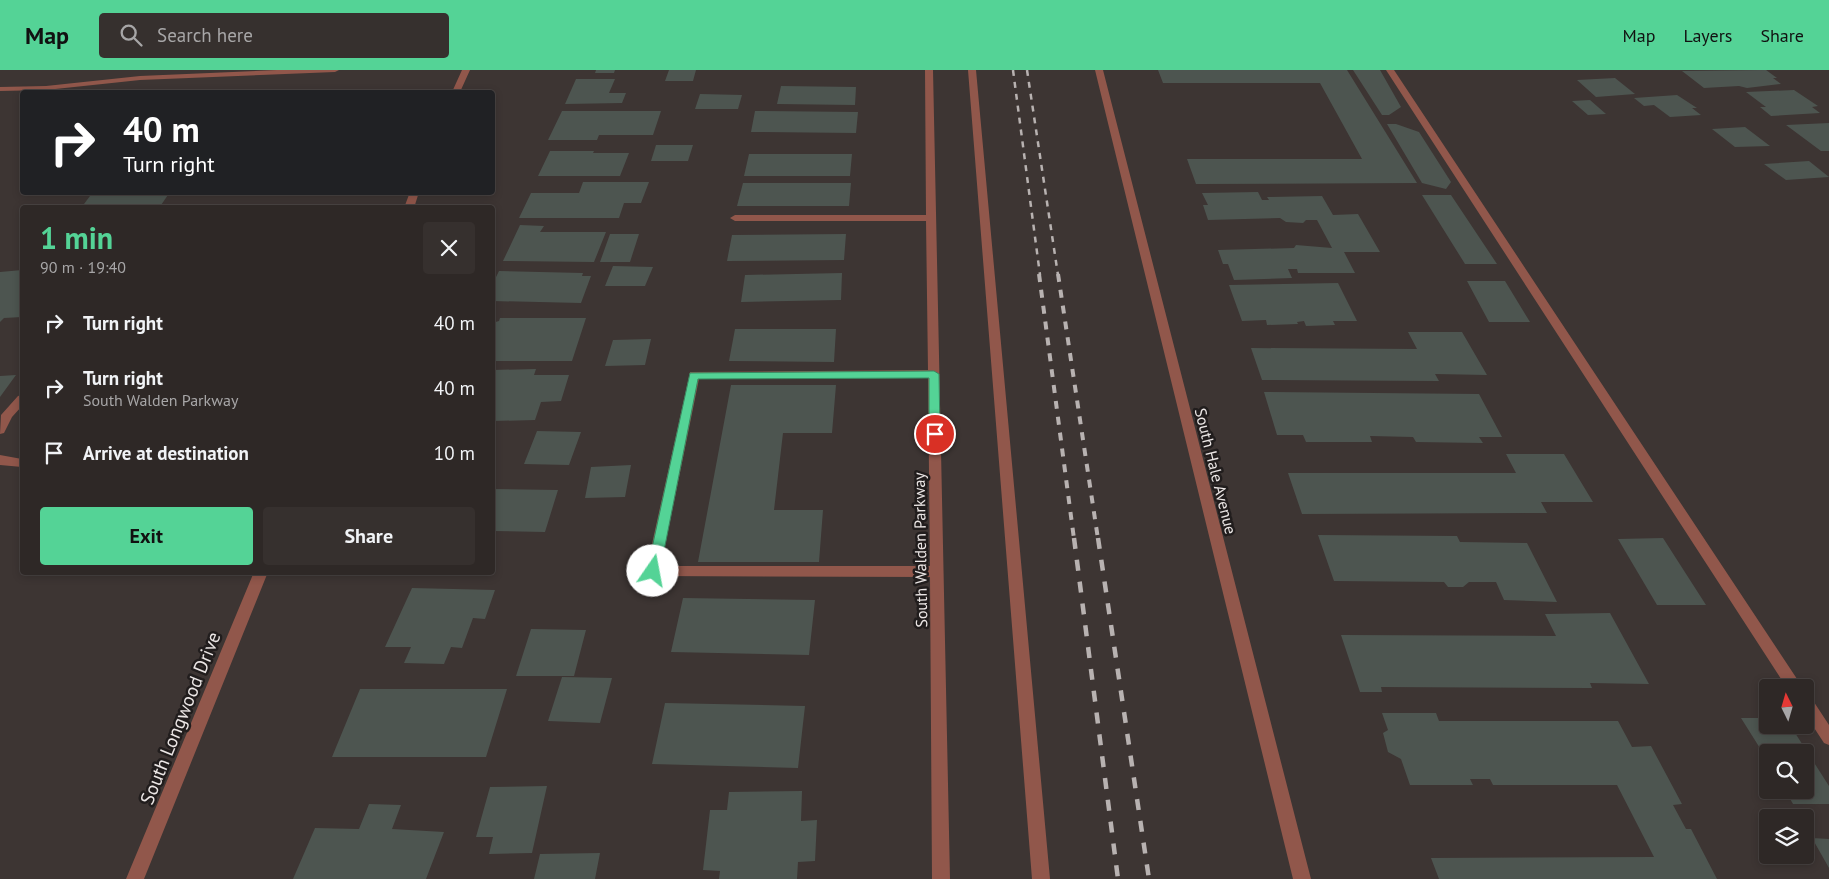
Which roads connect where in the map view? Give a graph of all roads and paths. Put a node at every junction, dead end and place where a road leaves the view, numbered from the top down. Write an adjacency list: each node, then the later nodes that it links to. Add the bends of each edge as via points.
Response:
1 (335, 70): 7 (street, via 140,78 46,88)
2 (466, 70): 8 (street)
3 (930, 70): 10 (street, South Walden Parkway)
4 (972, 70): 24 (street)
5 (1099, 70): 25 (street, South Hale Avenue)
6 (1390, 70): 18 (street)
7 (0, 89)
8 (457, 90)
9 (735, 218): 10 (street)
10 (932, 218): 11 (street, South Walden Parkway)
11 (934, 374): 16 (street, South Walden Parkway); 16 (street, via 694,376 653,571)
12 (20, 401): 13 (street, via 7,415)
13 (0, 430)
14 (0, 460): 15 (street)
15 (20, 463)
16 (937, 572): 23 (street, South Walden Parkway)
17 (260, 575): 22 (street, South Longwood Drive)
18 (1790, 679)
19 (1814, 711): 20 (street)
20 (1824, 722): 21 (street)
21 (1829, 738)
22 (135, 879)
23 (941, 879)
24 (1040, 879)
25 (1302, 879)

